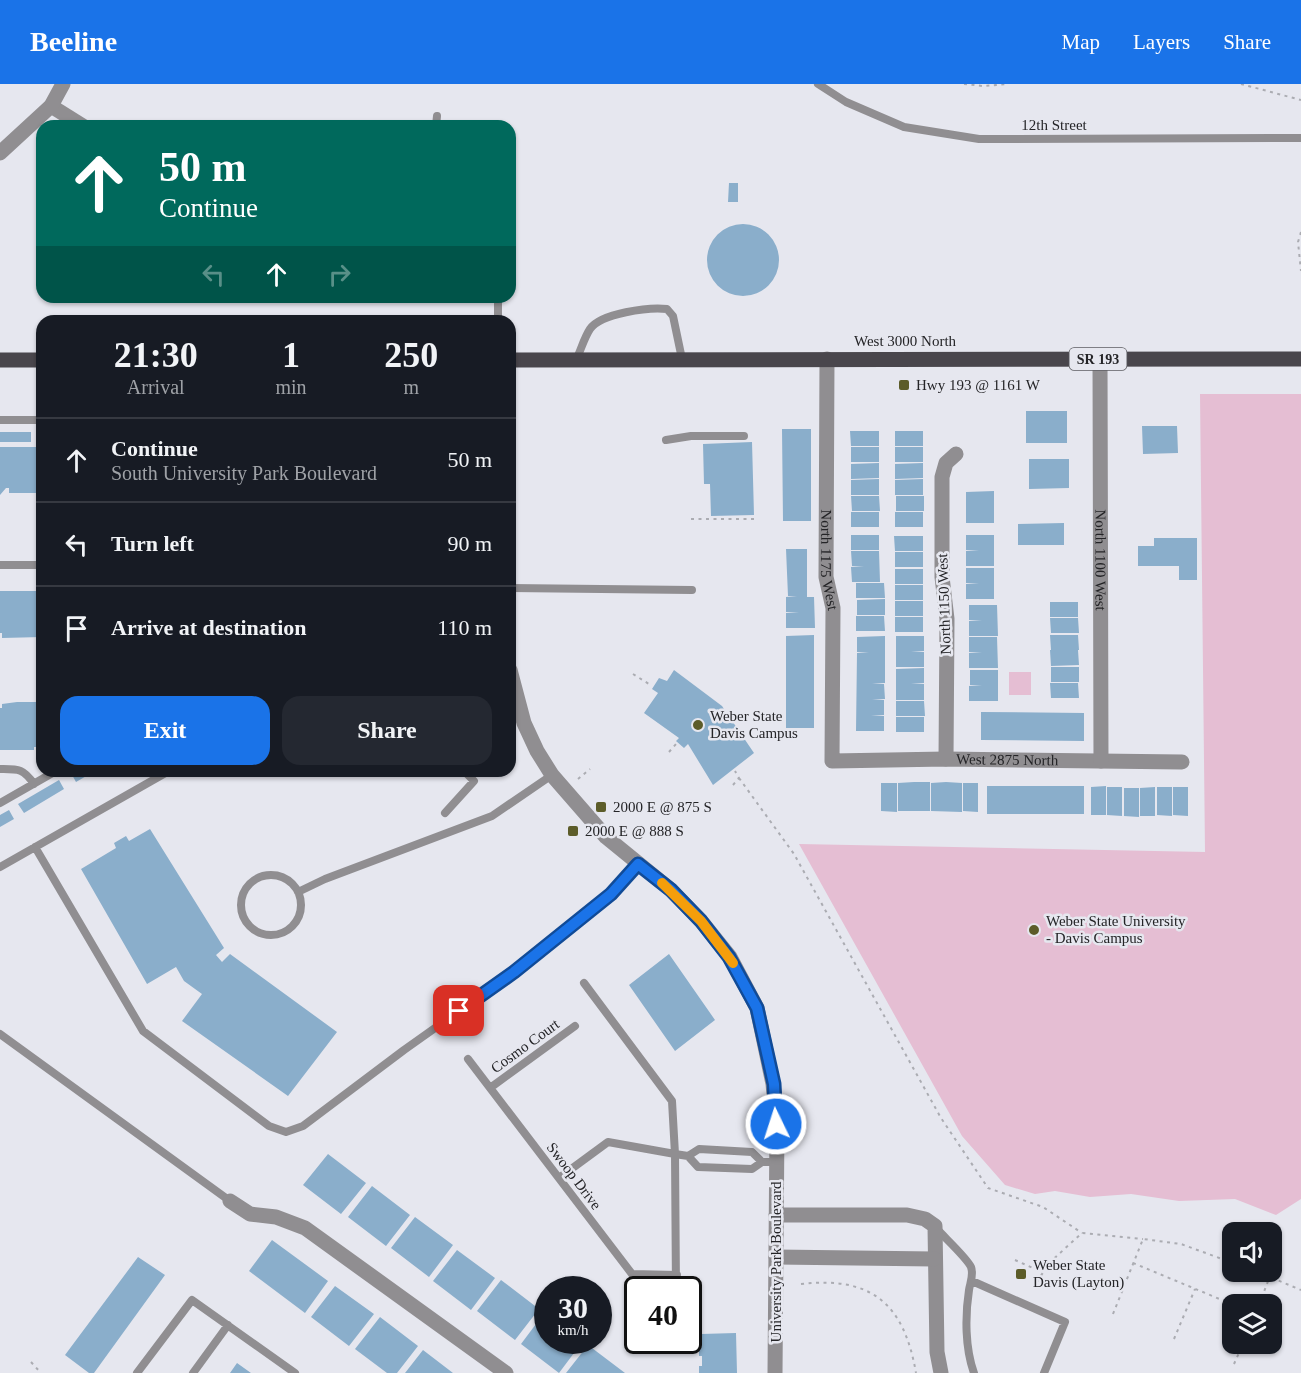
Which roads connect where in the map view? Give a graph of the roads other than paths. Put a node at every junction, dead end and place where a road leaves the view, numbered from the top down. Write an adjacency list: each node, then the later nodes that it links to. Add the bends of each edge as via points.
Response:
1 (63, 84): 3 (street)
2 (818, 84): 5 (lane, 12th Street, via 846,102 904,127 979,139)
3 (51, 106): 4 (street); 6 (street)
4 (73, 120)
5 (1301, 138)
6 (0, 153)
7 (1100, 358): 9 (main road, West 3000 North / SR 193); 10 (main road, West 3000 North / SR 193); 27 (street, North 1100 West)
8 (682, 359): 9 (main road, West 3000 North / SR 193); 14 (main road, West 3000 North / SR 193); 14 (lane, via 673,316 667,309 653,308 610,317 591,327)
9 (827, 359): 26 (street, North 1175 West, via 826,577 833,608)
10 (1301, 359)
11 (0, 360): 12 (main road)
12 (36, 360)
13 (516, 360): 14 (main road, West 3000 North / SR 193)
14 (576, 360)
15 (0, 420): 16 (lane)
16 (36, 420)
17 (744, 436): 18 (lane)
18 (666, 440)
19 (956, 454): 25 (street, North 1150 West, via 946,463 942,477)
20 (0, 565): 21 (lane)
21 (36, 565)
22 (516, 588): 23 (lane)
23 (692, 590)
24 (516, 693): 30 (street, University Park Boulevard, via 524,723)
25 (946, 759): 26 (street, West 2875 North); 27 (street, West 2875 North)
26 (832, 761)
27 (1101, 761): 28 (street, West 2875 North)
28 (1182, 762)
29 (0, 769): 34 (lane, via 19,769)
30 (552, 775): 38 (street, University Park Boulevard, via 606,837); 40 (lane, via 492,816)
31 (46, 777): 34 (lane)
32 (158, 777): 37 (lane)
33 (470, 777): 36 (lane, via 474,781)
34 (34, 784): 35 (lane)
35 (0, 803)
36 (445, 813)
37 (35, 847): 38 (lane, via 143,1030 269,1126 286,1132 303,1126 514,972 611,894); 39 (lane)
38 (638, 864): 48 (street, University Park Boulevard, via 701,921 729,957 757,1008 774,1084)
39 (0, 867)
40 (298, 892): 40 (lane, via 284,877 264,875 254,880 241,902 246,922 263,934 290,928 299,916)
41 (584, 983): 46 (lane, via 672,1101)
42 (575, 1026): 45 (lane, Cosmo Court)
43 (0, 1034): 50 (lane)
44 (468, 1059): 45 (lane, Swoop Drive)
45 (490, 1088): 49 (lane, Swoop Drive)
46 (675, 1154): 47 (lane); 49 (lane, via 608,1142); 55 (lane)
47 (688, 1156): 48 (lane, via 699,1149 752,1152); 48 (lane, via 698,1167 752,1169)
48 (769, 1162): 51 (street, University Park Boulevard)
49 (559, 1178): 55 (lane, Swoop Drive, via 632,1274)
50 (230, 1201): 61 (street, via 250,1214 276,1217 305,1228)
51 (776, 1215): 52 (street, via 907,1215); 53 (street, University Park Boulevard)
52 (935, 1226): 54 (street); 56 (lane, via 971,1267)
53 (776, 1257): 54 (street); 62 (street, University Park Boulevard)
54 (934, 1259): 63 (street)
55 (676, 1275)
56 (972, 1281): 64 (lane, via 967,1328); 65 (lane, via 1065,1322)
57 (228, 1325): 58 (lane, via 192,1300); 59 (lane); 60 (lane)
58 (137, 1373)
59 (193, 1373)
60 (295, 1373)
61 (506, 1373)
62 (775, 1373)
63 (941, 1373)
64 (974, 1373)
65 (1044, 1373)

